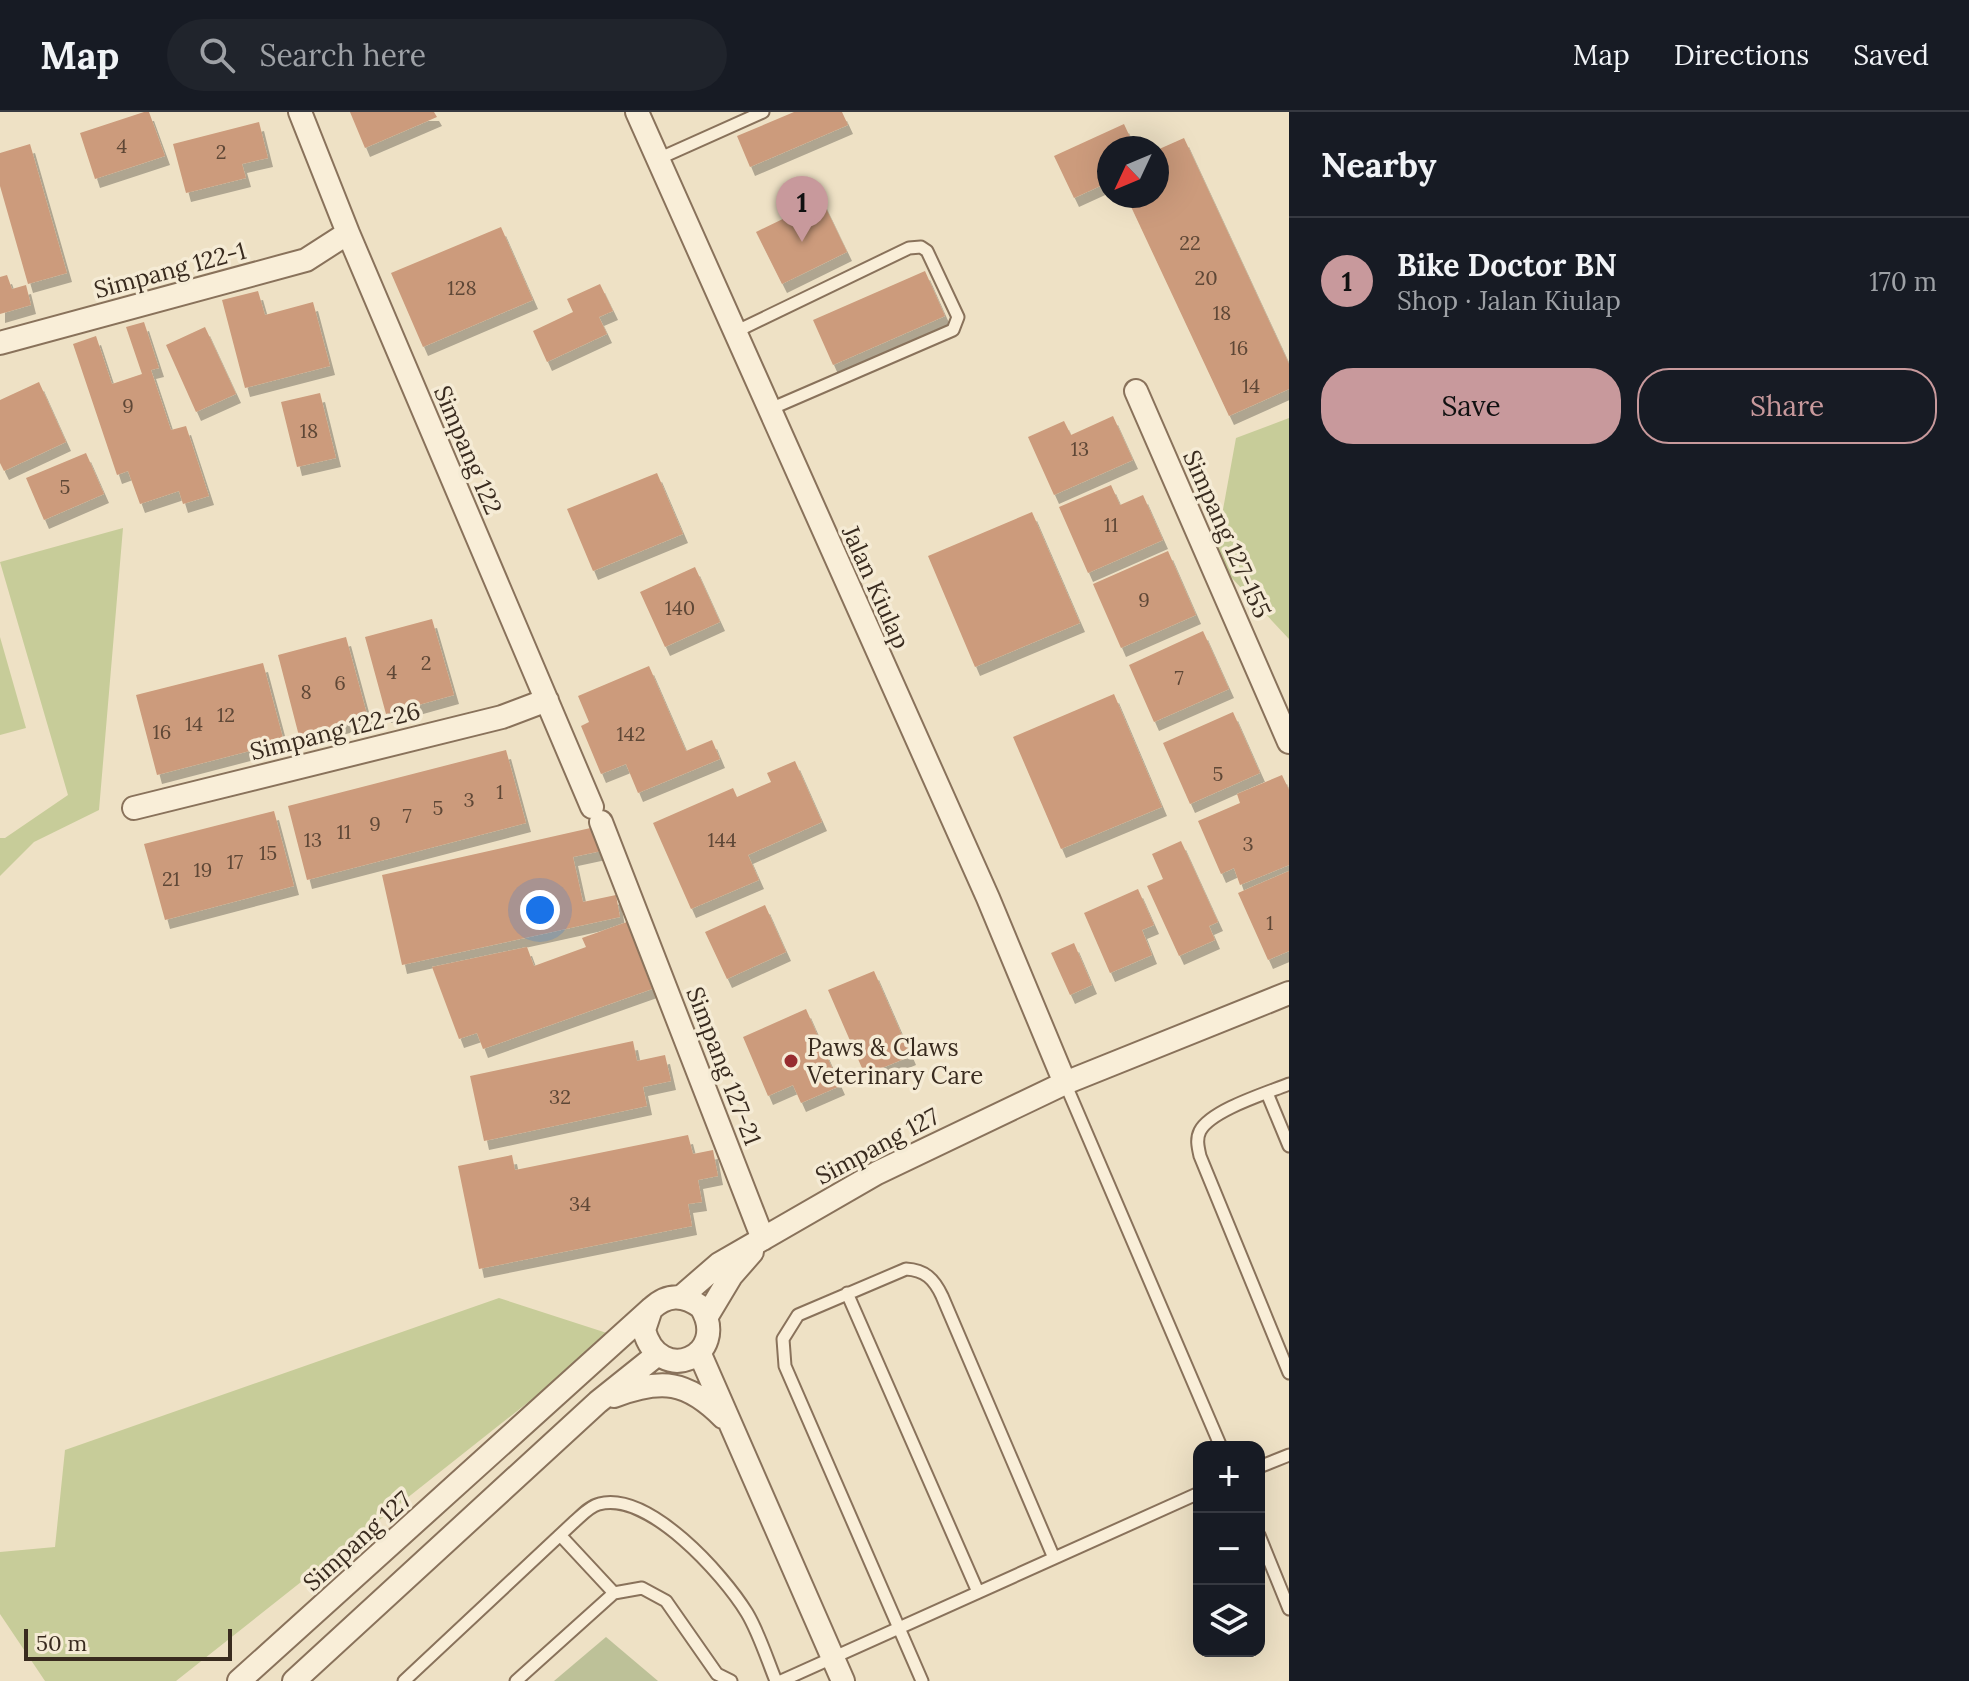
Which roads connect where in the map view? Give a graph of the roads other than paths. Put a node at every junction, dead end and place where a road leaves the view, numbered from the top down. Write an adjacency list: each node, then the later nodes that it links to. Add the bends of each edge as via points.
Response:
1 (300, 112): 5 (street, Simpang 122)
2 (637, 112): 4 (street, Jalan Kiulap)
3 (763, 112): 4 (lane)
4 (658, 159): 6 (street, Jalan Kiulap)
5 (348, 233): 7 (street, Simpang 122-1, via 306,260); 10 (street, Simpang 122)
6 (735, 332): 9 (street, Jalan Kiulap); 9 (lane, via 909,248 921,247 958,317 953,330)
7 (0, 343)
8 (1136, 391): 11 (street, Simpang 127-155)
9 (768, 410): 15 (street, Jalan Kiulap, via 988,898)
10 (547, 700): 12 (street, Simpang 122-26, via 502,717); 13 (street, Simpang 122)
11 (1289, 742)
12 (134, 808)
13 (597, 814): 19 (street, Simpang 127-21)
14 (1289, 993): 15 (street, Simpang 127)
15 (1065, 1083): 19 (street, Simpang 127, via 877,1173); 29 (lane)
16 (1289, 1084): 17 (lane)
17 (1267, 1093): 18 (lane); 26 (lane, via 1210,1118 1197,1140)
18 (1289, 1146)
19 (763, 1239): 21 (street, Simpang 127, via 719,1264); 23 (street, via 731,1276)
20 (847, 1293): 35 (lane, via 906,1269 918,1269 937,1285); 36 (lane); 39 (lane, via 798,1315 783,1339 782,1352)
21 (681, 1297): 22 (street, via 670,1297); 23 (street, via 692,1300)
22 (651, 1309): 25 (street, via 644,1330); 41 (street, Simpang 127)
23 (707, 1316): 24 (street, via 708,1339)
24 (699, 1352): 25 (street, via 683,1361); 28 (street)
25 (658, 1354): 27 (street)
26 (1289, 1373)
27 (598, 1402): 28 (street, via 662,1383 703,1396); 42 (street)
28 (730, 1423): 40 (street)
29 (1218, 1441)
30 (1289, 1455): 31 (lane)
31 (1265, 1465)
32 (1193, 1496): 35 (lane)
33 (560, 1535): 37 (lane); 43 (lane); 46 (lane, via 597,1504 622,1503 650,1515 721,1578 748,1614)
34 (1265, 1550): 38 (lane)
35 (1054, 1558): 36 (lane)
36 (978, 1592): 39 (lane)
37 (614, 1593): 44 (lane); 45 (lane, via 642,1588 666,1601 717,1674)
38 (1289, 1609)
39 (899, 1627): 40 (lane); 48 (lane)
40 (833, 1658): 46 (lane); 47 (street)
41 (239, 1681)
42 (294, 1681)
43 (404, 1681)
44 (516, 1681)
45 (731, 1681)
46 (779, 1681)
47 (843, 1681)
48 (922, 1681)

